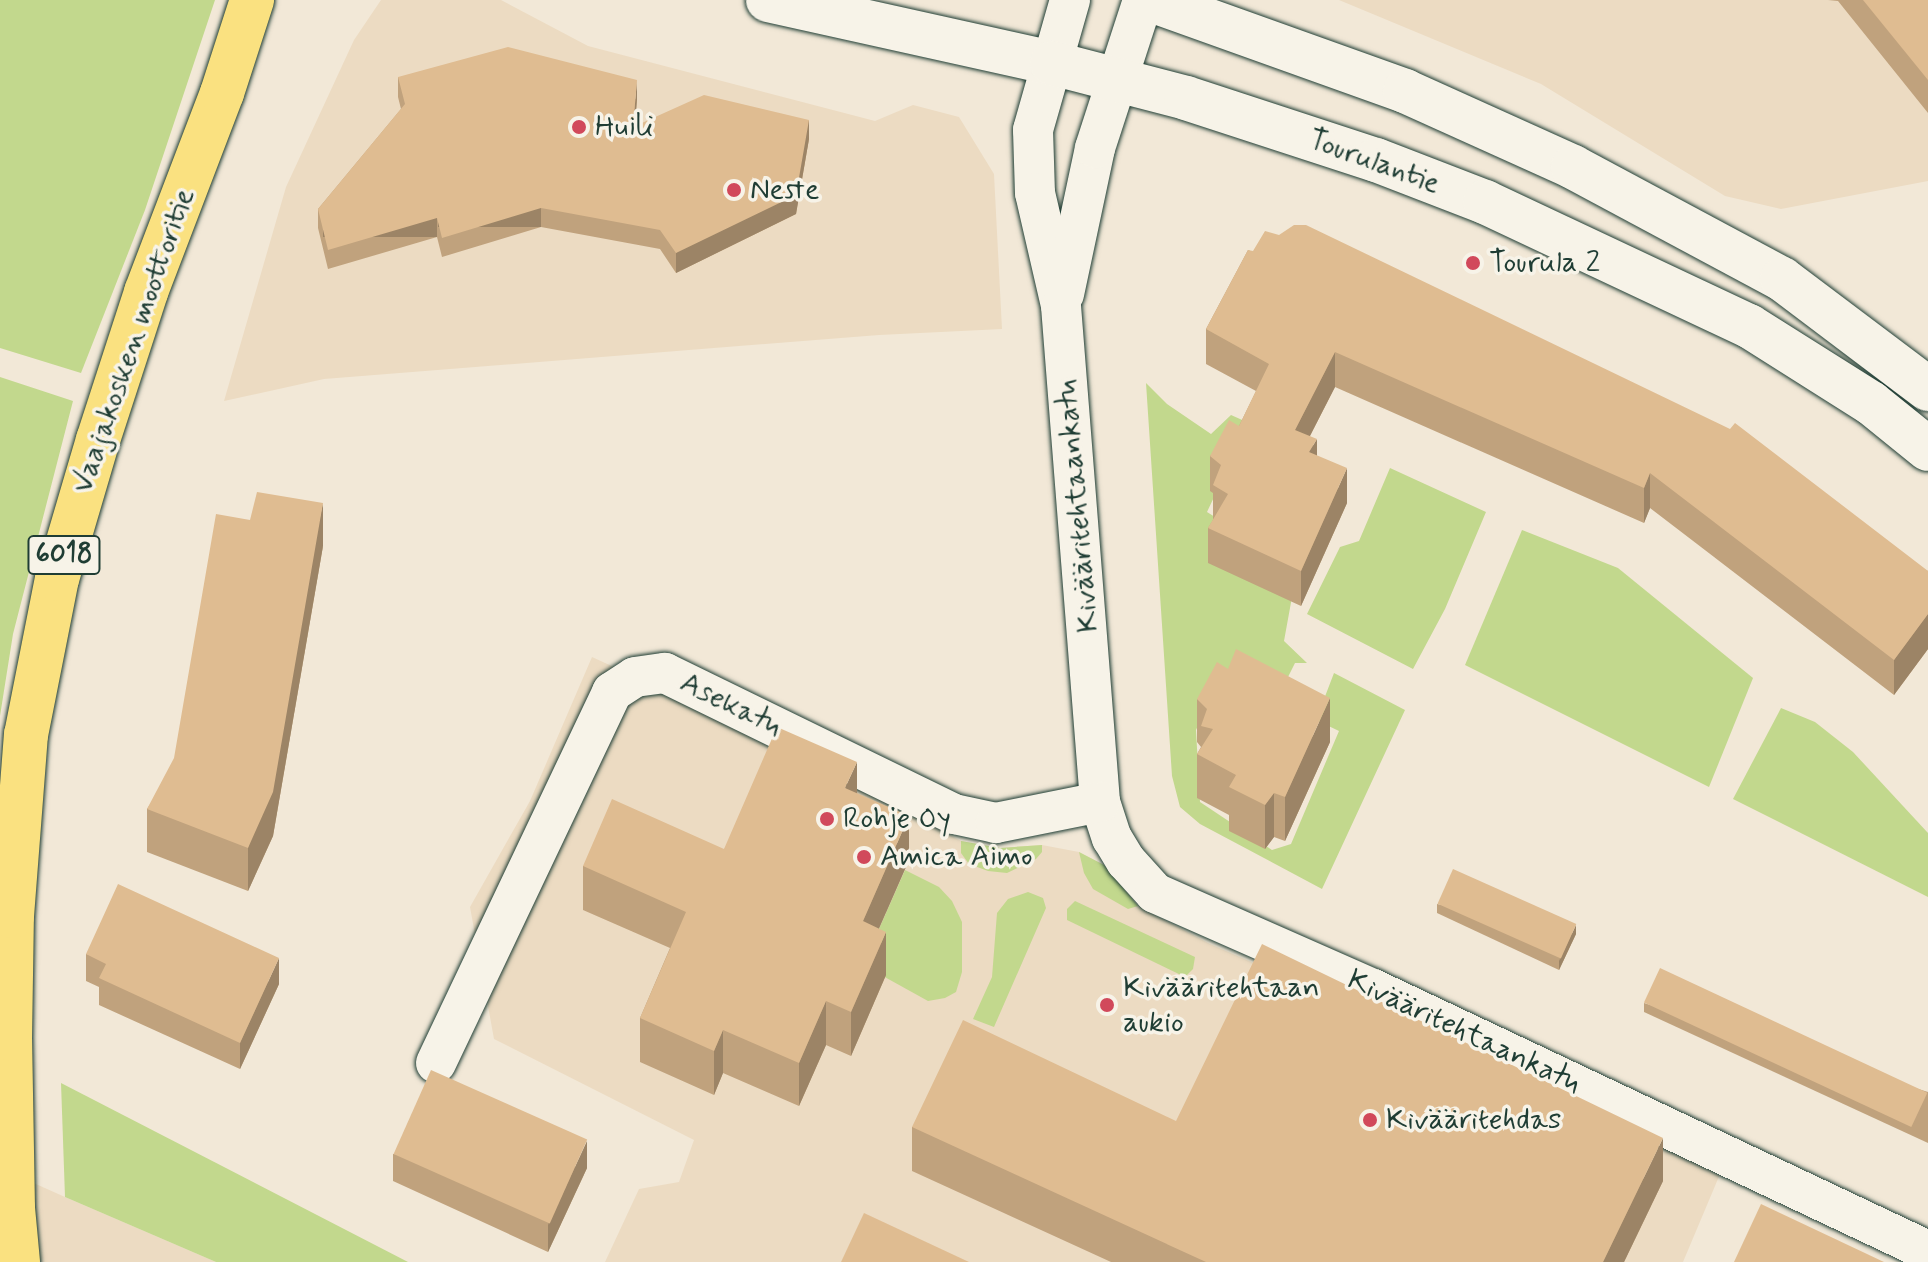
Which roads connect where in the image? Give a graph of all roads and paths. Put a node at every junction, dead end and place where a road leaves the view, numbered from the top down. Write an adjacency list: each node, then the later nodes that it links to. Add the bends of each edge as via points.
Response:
1 (252, 0): 14 (highway, Vaajakosken moottoritie / 6018, via 146,292 57,579 26,735 12,916 10,1039)
2 (768, 0): 6 (main road, Tourulantie)
3 (1070, 0): 6 (street, Kivääritehtaankatu)
4 (1143, 0): 7 (street, Kivääritehtaankatu)
5 (1151, 0): 9 (main road, via 1405,91 1573,167 1782,279)
6 (1052, 63): 7 (main road, Tourulantie); 8 (street, Kivääritehtaankatu, via 1033,130 1035,193)
7 (1118, 80): 8 (street, Kivääritehtaankatu, via 1095,148); 10 (main road, Tourulantie, via 1376,160 1485,202 1749,326 1871,403)
8 (1061, 306): 11 (street, Kivääritehtaankatu)
9 (1928, 389)
10 (1928, 449)
11 (1100, 802): 12 (street, Asekatu, via 996,823 954,814 665,673 635,677 612,692); 13 (street, Kivääritehtaankatu, via 1119,850 1155,893 1373,989)
12 (436, 1063)
13 (1928, 1251)
14 (18, 1262)

